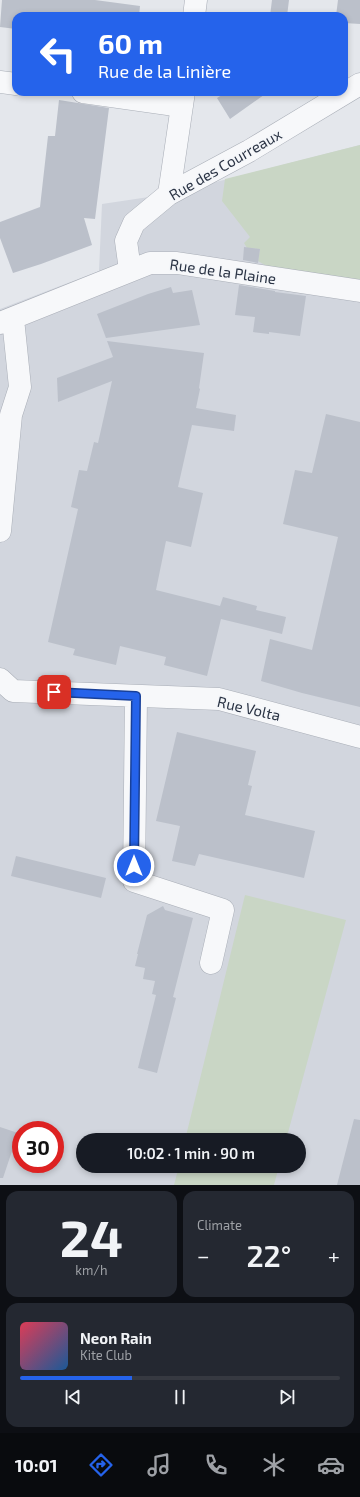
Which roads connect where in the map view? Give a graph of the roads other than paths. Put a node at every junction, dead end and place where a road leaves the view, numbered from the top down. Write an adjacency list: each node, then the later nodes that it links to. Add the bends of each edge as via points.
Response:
1 (196, 0): 2 (street)
2 (194, 12)
3 (0, 82): 4 (street)
4 (12, 84)
5 (360, 84): 6 (street, Rue des Courreaux)
6 (348, 91)
7 (140, 96): 9 (street)
8 (340, 96): 10 (street, Rue des Courreaux, via 249,151)
9 (183, 99): 10 (street)
10 (169, 194): 11 (street, Rue des Courreaux, via 134,223 126,241)
11 (130, 270): 12 (street, Rue de la Plaine, via 150,263 177,263); 13 (street, Rue de la Plaine)
12 (360, 291)
13 (6, 321): 14 (street, via 20,387 11,416)
14 (0, 531)
15 (0, 679): 16 (street, Rue Volta, via 13,691)
16 (136, 696): 17 (street, Rue Volta, via 220,700); 18 (street, via 134,881 223,910)
17 (360, 736)
18 (211, 963)

